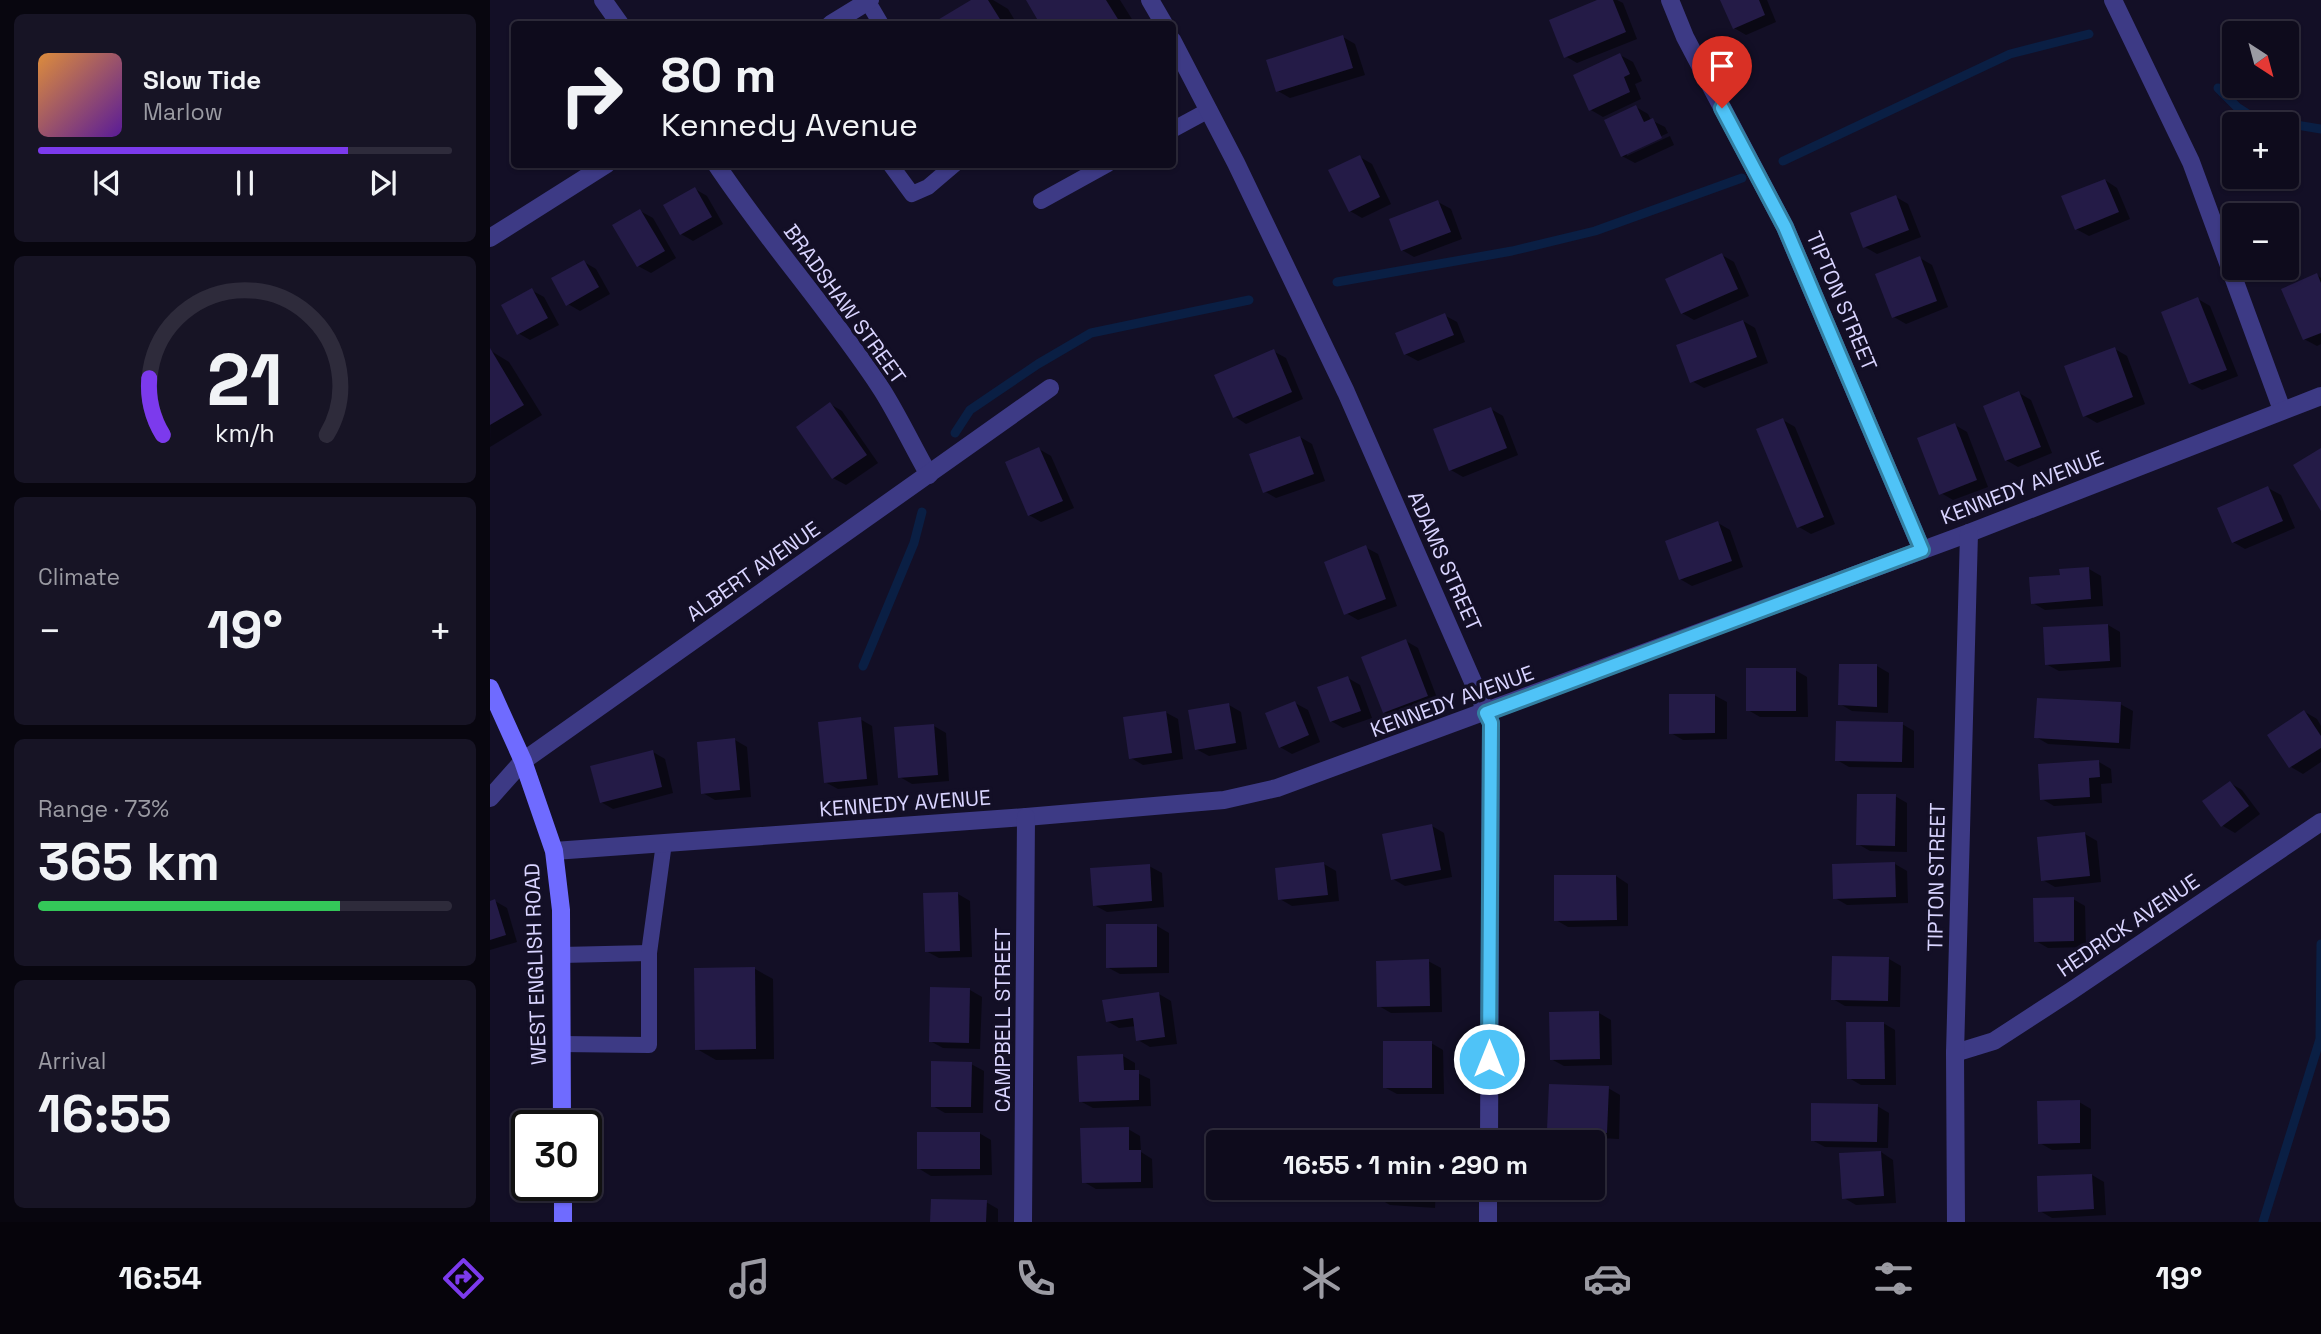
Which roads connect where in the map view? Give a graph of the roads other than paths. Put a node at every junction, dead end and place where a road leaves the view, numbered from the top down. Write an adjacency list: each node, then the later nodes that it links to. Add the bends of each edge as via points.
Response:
1 (603, 0): 6 (street)
2 (1150, 0): 9 (street)
3 (1670, 0): 25 (street, TIPTON STREET, via 1785,227)
4 (2113, 0): 22 (street, via 2191,162)
5 (869, 1): 7 (street); 8 (lane)
6 (618, 21)
7 (836, 21)
8 (879, 21)
9 (1162, 21)
10 (1176, 48): 11 (street, ADAMS STREET)
11 (1209, 110): 12 (lane); 27 (street, ADAMS STREET, via 1346,392)
12 (1176, 128)
13 (601, 168): 19 (street)
14 (719, 168): 23 (street, BRADSHAW STREET, via 883,392)
15 (893, 168): 16 (lane, via 912,194 929,187)
16 (950, 168)
17 (1101, 168): 18 (lane)
18 (1041, 201)
19 (490, 238)
20 (1050, 388): 23 (street, ALBERT AVENUE)
21 (2321, 396): 22 (street, KENNEDY AVENUE)
22 (2282, 410): 24 (street, KENNEDY AVENUE)
23 (929, 475): 28 (street, ALBERT AVENUE)
24 (1969, 533): 25 (street, KENNEDY AVENUE); 37 (street, TIPTON STREET)
25 (1922, 550): 27 (street, KENNEDY AVENUE)
26 (490, 688): 28 (main road, WEST ENGLISH ROAD)
27 (1486, 713): 30 (street, KENNEDY AVENUE, via 1277,788 1224,800); 39 (street, ADAMS STREET, via 1491,723)
28 (523, 761): 29 (street, ALBERT AVENUE); 33 (main road, WEST ENGLISH ROAD)
29 (490, 798)
30 (1026, 817): 32 (street, KENNEDY AVENUE); 43 (street, CAMPBELL STREET)
31 (2321, 822): 37 (street, HEDRICK AVENUE, via 1994,1041)
32 (664, 844): 33 (street, KENNEDY AVENUE); 34 (lane)
33 (554, 851): 35 (main road, WEST ENGLISH ROAD)
34 (649, 953): 35 (lane); 36 (lane, via 649,1045)
35 (561, 955): 36 (main road, WEST ENGLISH ROAD)
36 (561, 1044): 38 (main road, WEST ENGLISH ROAD)
37 (1955, 1053): 45 (street, TIPTON STREET)
38 (562, 1110)
39 (1489, 1130)
40 (1489, 1200): 44 (street)
41 (563, 1201): 42 (main road)
42 (563, 1222)
43 (1023, 1222)
44 (1488, 1222)
45 (1956, 1222)

